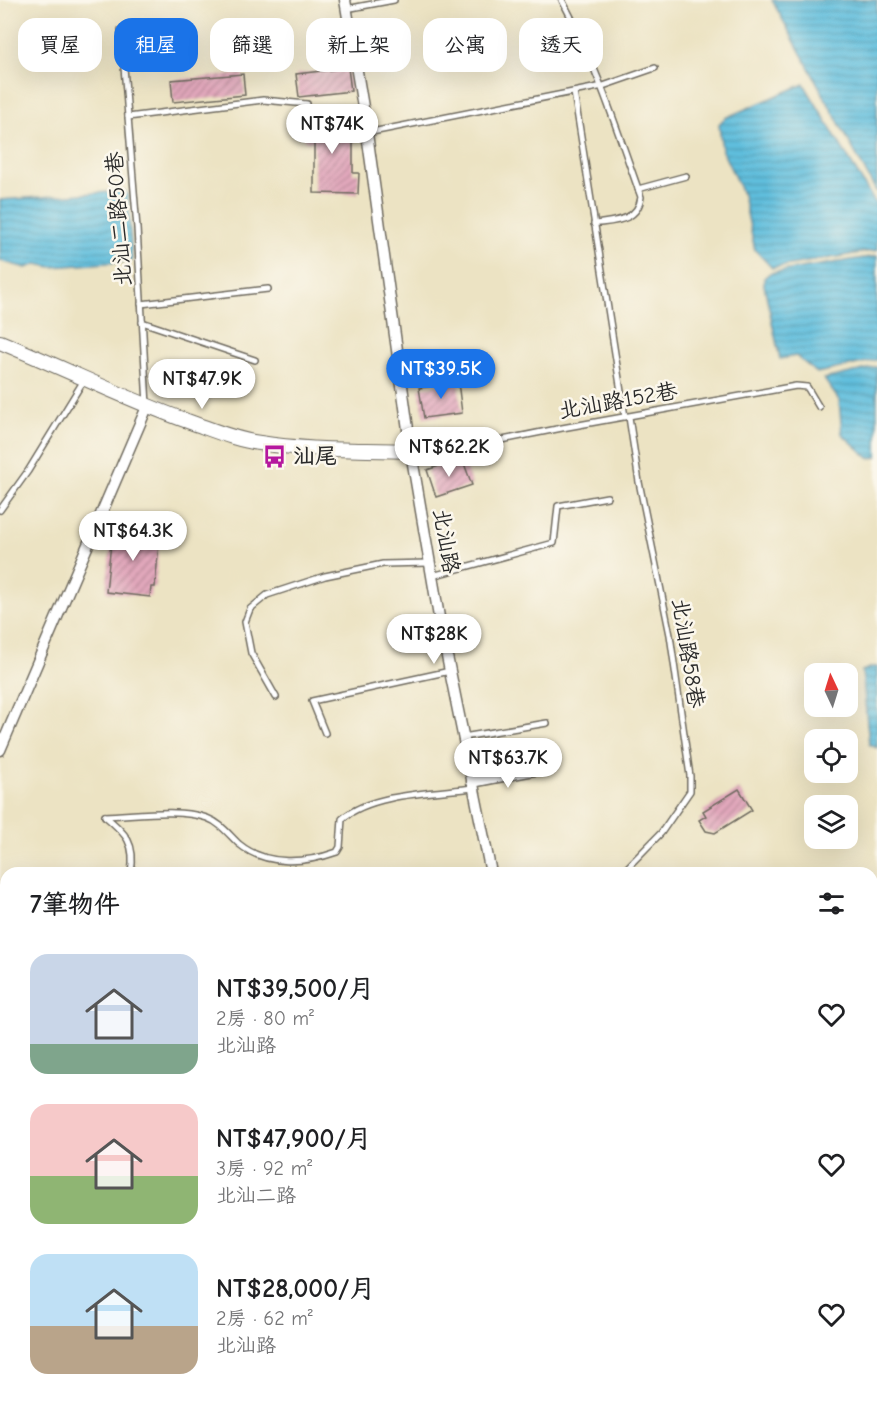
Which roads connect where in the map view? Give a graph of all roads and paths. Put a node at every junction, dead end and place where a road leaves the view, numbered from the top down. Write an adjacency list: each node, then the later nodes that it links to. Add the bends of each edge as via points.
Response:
1 (394, 0): 3 (lane)
2 (562, 0): 6 (lane)
3 (345, 5): 10 (street, 北汕路)
4 (655, 68): 6 (lane)
5 (124, 72): 9 (lane, 北汕二路50巷)
6 (603, 86): 7 (lane); 12 (lane)
7 (574, 92): 10 (lane); 13 (lane, 北汕路58巷)
8 (307, 104): 9 (lane, via 264,100)
9 (128, 117): 15 (lane, 北汕二路50巷)
10 (367, 133): 23 (street, 北汕路)
11 (686, 176): 12 (lane)
12 (638, 189): 13 (lane, via 641,197 636,213 625,219)
13 (594, 224): 22 (lane, 北汕路58巷)
14 (268, 289): 15 (lane)
15 (141, 304): 16 (lane, 北汕二路50巷)
16 (142, 322): 18 (lane); 20 (lane, 北汕二路50巷)
17 (0, 342): 19 (street)
18 (255, 360)
19 (85, 379): 20 (street); 25 (lane)
20 (147, 407): 23 (street, via 259,443); 33 (street)
21 (819, 407): 22 (lane, 北汕路152巷, via 807,387 802,386)
22 (627, 417): 23 (lane, 北汕路152巷); 38 (lane, 北汕路58巷, via 670,635 690,776 690,791 661,833)
23 (411, 454): 26 (street, 北汕路)
24 (607, 497): 27 (lane, via 558,506 554,543)
25 (0, 510)
26 (430, 563): 27 (street, 北汕路); 29 (lane, via 383,564 325,576 267,595 250,609 245,622 251,653)
27 (432, 576): 28 (street, 北汕路)
28 (450, 671): 31 (lane, via 312,701); 32 (street, 北汕路)
29 (276, 697)
30 (547, 723): 32 (lane)
31 (325, 733)
32 (463, 737): 35 (street, 北汕路)
33 (0, 750)
34 (539, 769): 35 (street)
35 (473, 785): 36 (lane, via 384,800 349,813 342,819 337,852 287,862 263,858 206,818 172,813 105,816 125,833 131,845); 37 (street, 北汕路)
36 (131, 867)
37 (490, 867)
38 (628, 867)

